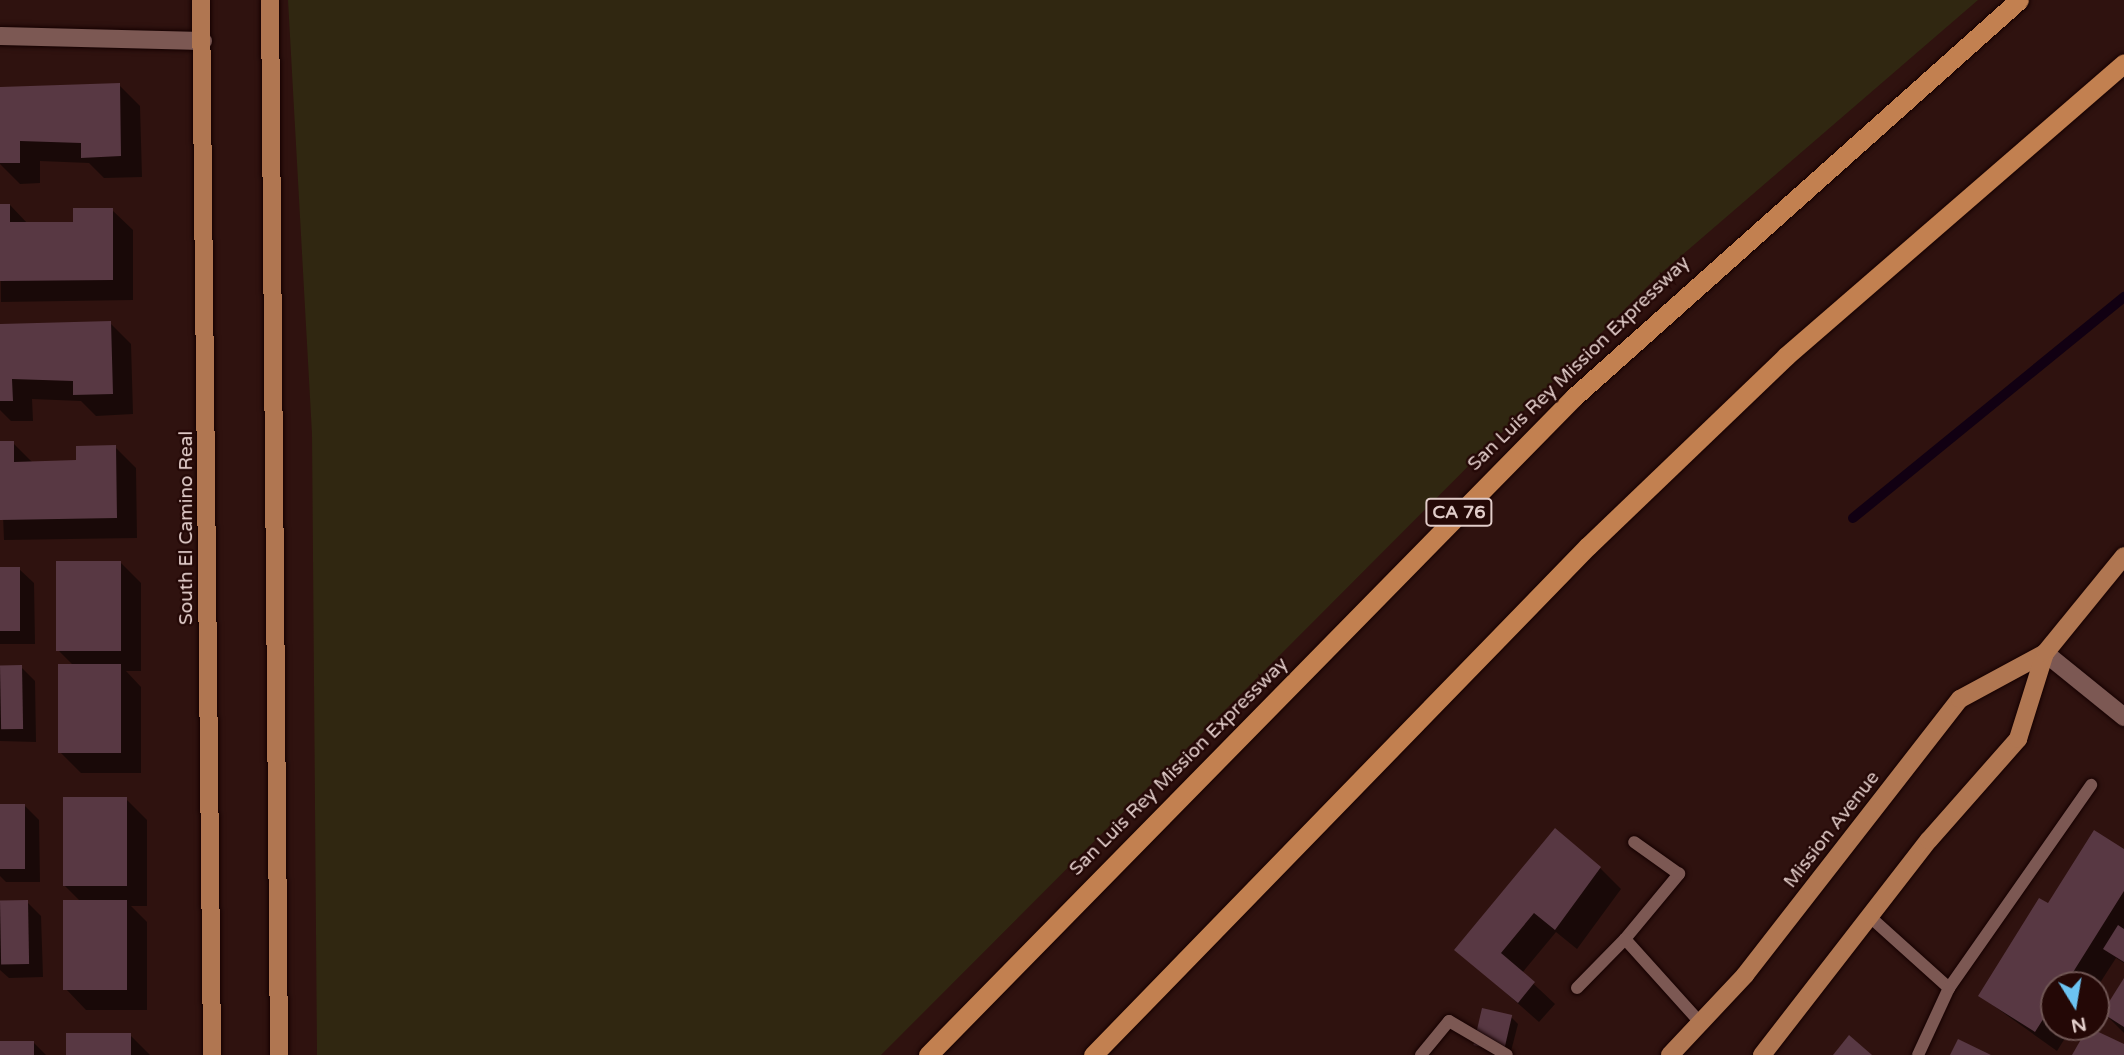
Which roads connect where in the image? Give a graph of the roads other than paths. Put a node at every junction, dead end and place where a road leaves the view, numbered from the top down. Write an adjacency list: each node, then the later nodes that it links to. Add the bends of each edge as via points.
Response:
1 (201, 0): 5 (main road, South El Camino Real)
2 (270, 0): 18 (main road)
3 (2020, 0): 19 (highway, San Luis Rey Mission Expressway / CA 76, via 1574,397)
4 (0, 36): 5 (street)
5 (203, 41): 17 (main road, South El Camino Real)
6 (2124, 63): 20 (highway, via 1805,339 1598,537)
7 (2124, 556): 8 (main road, Mission Avenue)
8 (2045, 653): 9 (street); 12 (main road, Mission Avenue, via 2018,739); 16 (main road, Mission Avenue, via 1960,699 1745,975)
9 (2124, 717)
10 (2091, 785): 15 (lane)
11 (1634, 842): 13 (lane, via 1679,874)
12 (1869, 916): 15 (lane); 24 (main road, Mission Avenue)
13 (1625, 939): 14 (lane); 16 (lane)
14 (1577, 988)
15 (1949, 988): 25 (lane)
16 (1698, 1020): 23 (main road, Mission Avenue)
17 (212, 1055)
18 (279, 1055)
19 (928, 1055)
20 (1093, 1055)
21 (1421, 1055): 22 (lane, via 1449,1021)
22 (1507, 1055)
23 (1671, 1055)
24 (1762, 1055)
25 (1917, 1055)

